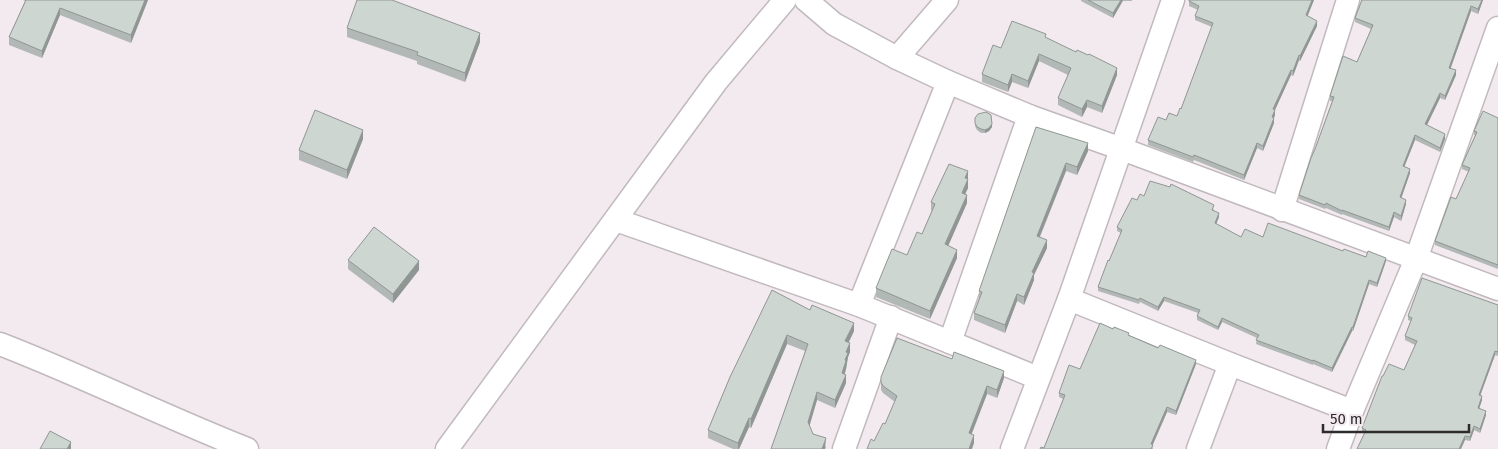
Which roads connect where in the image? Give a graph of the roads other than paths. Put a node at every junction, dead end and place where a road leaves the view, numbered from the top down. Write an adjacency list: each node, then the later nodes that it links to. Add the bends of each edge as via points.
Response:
1 (785, 0): 12 (street, via 716,82)
2 (806, 0): 7 (street, via 834,24)
3 (947, 0): 7 (street)
4 (1173, 0): 10 (street)
5 (1348, 0): 11 (street)
6 (1498, 28): 13 (street)
7 (897, 58): 8 (street)
8 (948, 82): 9 (street); 16 (street)
9 (1029, 116): 10 (street); 18 (street)
10 (1122, 149): 11 (street); 15 (street)
11 (1282, 210): 13 (street)
12 (616, 220): 16 (street); 24 (street)
13 (1416, 260): 14 (street); 22 (street)
14 (1498, 289)
15 (1069, 299): 20 (street); 21 (street)
16 (859, 305): 17 (street)
17 (890, 317): 18 (street); 25 (street)
18 (950, 342): 21 (street)
19 (0, 344): 23 (street)
20 (1230, 364): 22 (street); 27 (street)
21 (1038, 378): 26 (street)
22 (1352, 410): 28 (street)
23 (247, 449)
24 (448, 449)
25 (844, 449)
26 (1012, 449)
27 (1198, 449)
28 (1338, 449)

